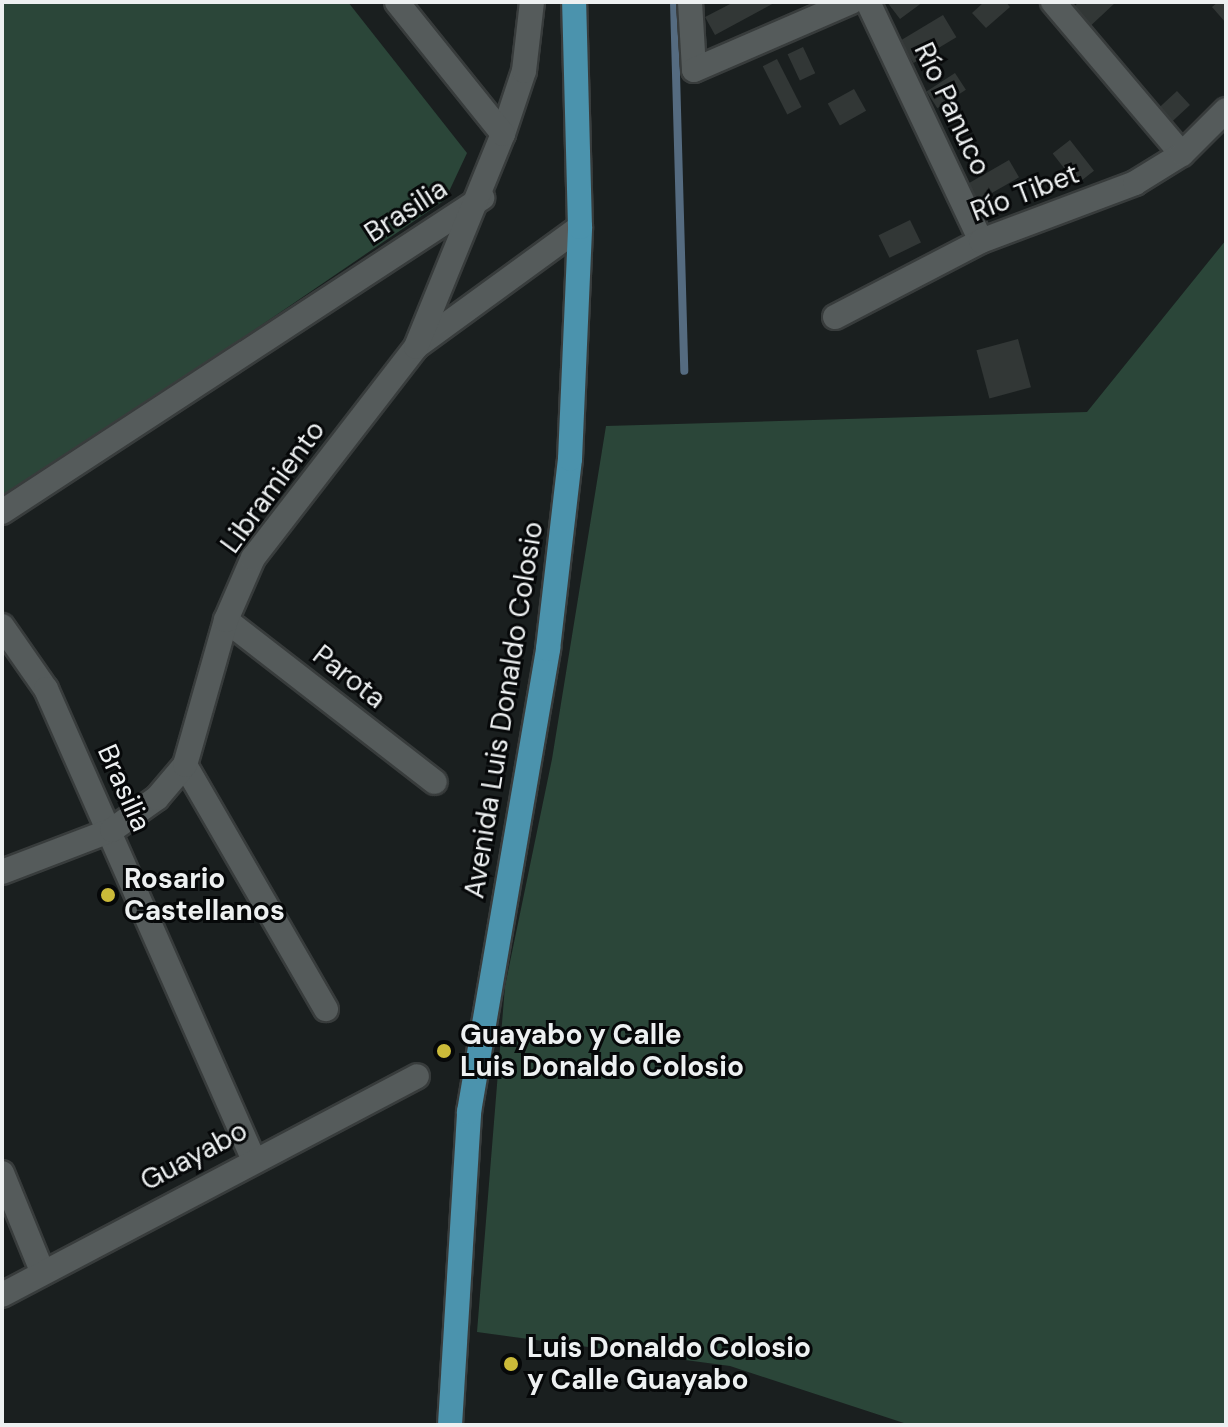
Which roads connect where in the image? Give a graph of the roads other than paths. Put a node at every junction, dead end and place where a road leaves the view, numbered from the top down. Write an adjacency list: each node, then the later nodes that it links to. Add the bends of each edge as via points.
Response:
1 (397, 2): 9 (street)
2 (532, 2): 9 (street, via 524,71)
3 (574, 2): 12 (main road, Avenida Luis Donaldo Colosio)
4 (690, 2): 5 (street, via 694,70)
5 (851, 2)
6 (868, 2): 13 (street, Río Panuco)
7 (1053, 2): 10 (street)
8 (1226, 110): 10 (street, Río Tibet)
9 (503, 134): 11 (street, Libramiento)
10 (1182, 154): 13 (street, Río Tibet, via 1135,183)
11 (482, 198): 15 (street, Libramiento); 16 (street, Brasilia)
12 (580, 227): 15 (street); 29 (main road, Avenida Luis Donaldo Colosio, via 570,459 548,649 469,1112)
13 (981, 241): 14 (street, Río Tibet)
14 (835, 317)
15 (416, 347): 17 (street, Libramiento, via 253,558)
16 (2, 512)
17 (226, 620): 19 (street, Libramiento); 20 (street, Parota)
18 (2, 626): 21 (street, Brasilia, via 46,689)
19 (185, 765): 21 (street, Libramiento, via 157,798); 23 (street)
20 (435, 782)
21 (112, 830): 22 (street, Libramiento); 25 (street, Brasilia)
22 (2, 872)
23 (326, 1009)
24 (417, 1076): 25 (street, Guayabo)
25 (253, 1158): 27 (street, Guayabo)
26 (2, 1173): 27 (street)
27 (42, 1271): 28 (street, Guayabo)
28 (2, 1295)
29 (450, 1425)

